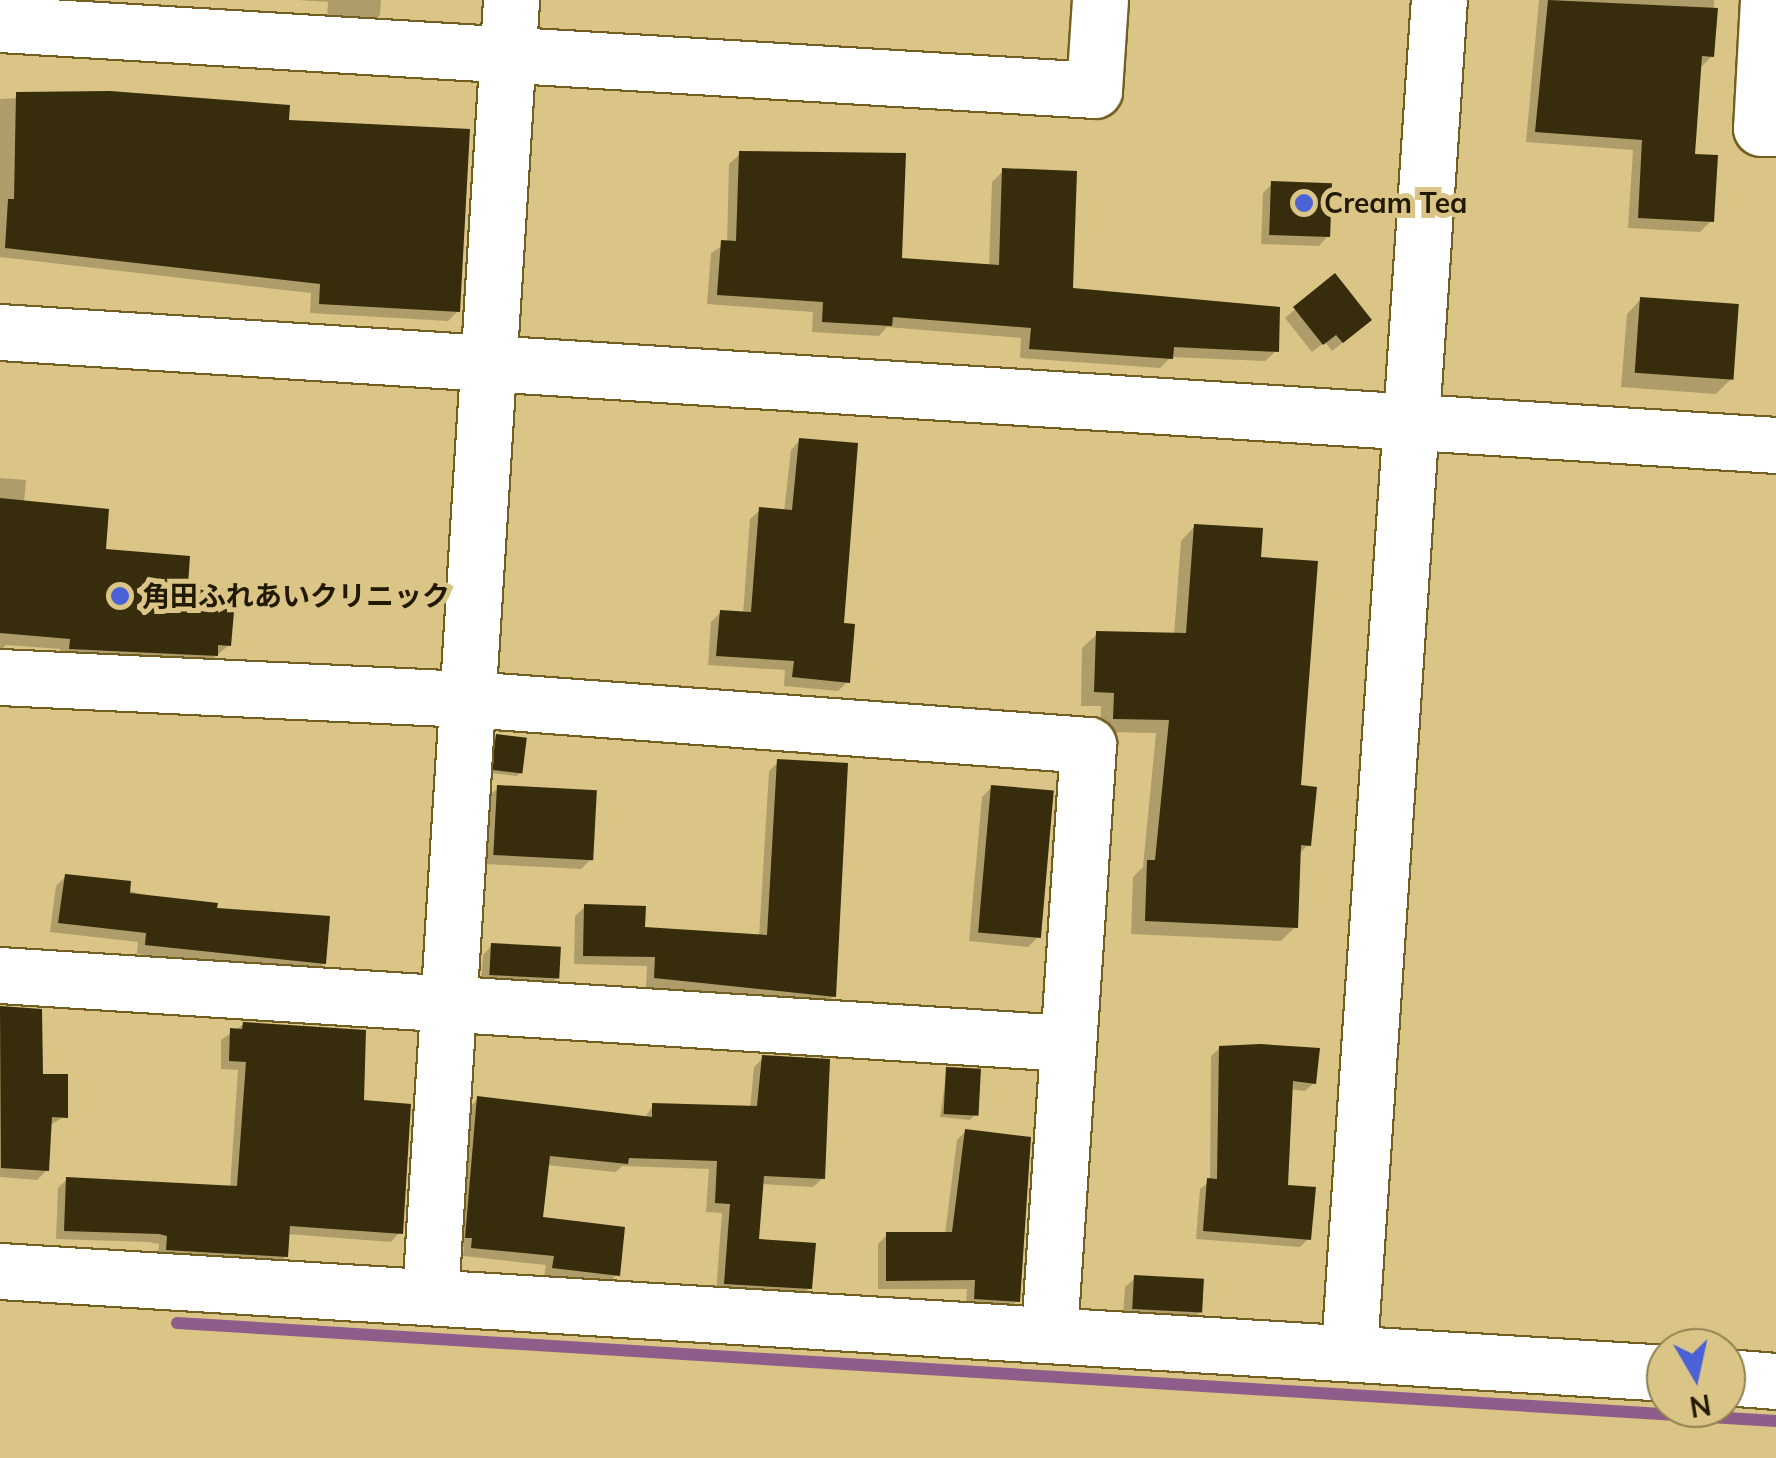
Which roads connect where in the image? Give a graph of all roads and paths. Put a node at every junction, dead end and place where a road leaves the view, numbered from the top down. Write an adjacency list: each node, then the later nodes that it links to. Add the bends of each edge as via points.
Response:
1 (511, 0): 6 (street)
2 (1100, 0): 6 (street, via 1094,90)
3 (1438, 0): 10 (street)
4 (1768, 0): 7 (street, via 1761,128)
5 (0, 24): 6 (street)
6 (508, 54): 9 (street)
7 (1776, 128)
8 (0, 332): 9 (street)
9 (489, 362): 10 (street); 13 (street)
10 (1410, 423): 11 (street); 20 (street)
11 (1776, 445)
12 (0, 677): 13 (street)
13 (468, 699): 15 (street); 16 (street, via 1088,745)
14 (0, 975): 15 (street)
15 (448, 1003): 16 (street); 18 (street)
16 (1066, 1043): 19 (street)
17 (0, 1271): 18 (street)
18 (430, 1296): 19 (street)
19 (1049, 1333): 20 (street)
20 (1349, 1350): 21 (street)
21 (1646, 1372)
22 (1746, 1379): 23 (street)
23 (1776, 1381)

